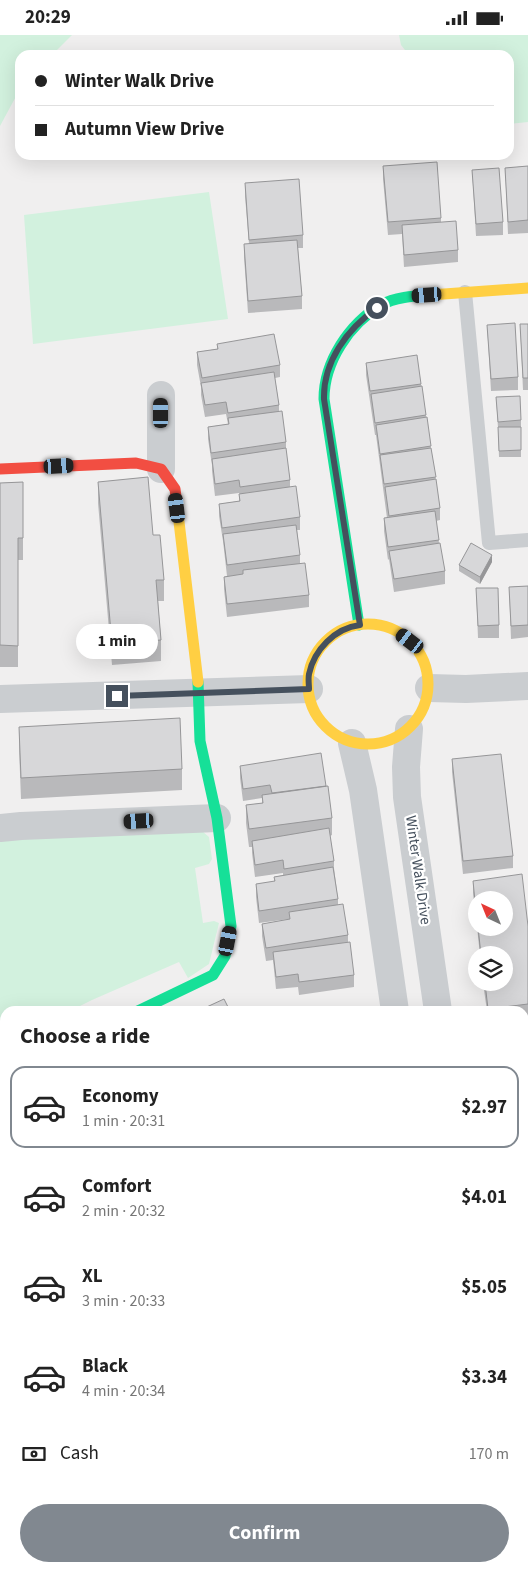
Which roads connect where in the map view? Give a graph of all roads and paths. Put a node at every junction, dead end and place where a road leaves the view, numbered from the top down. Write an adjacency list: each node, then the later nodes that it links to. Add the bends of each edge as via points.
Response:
1 (528, 288): 2 (street)
2 (465, 292): 6 (lane, via 489,543); 7 (street, via 412,296 383,304 354,327 327,372 324,399)
3 (161, 395): 5 (street)
4 (0, 469): 5 (street, via 136,463)
5 (161, 469): 11 (street, via 175,489)
6 (528, 540)
7 (360, 625): 9 (street, via 333,635 316,653 309,674); 10 (street, via 384,625 410,641 427,669)
8 (528, 687): 10 (street)
9 (309, 689): 11 (street); 14 (street, via 309,698 318,719 336,736)
10 (430, 689): 13 (street, via 424,707)
11 (199, 693): 12 (street); 15 (street, via 200,741)
12 (0, 699)
13 (409, 729): 14 (street, via 387,742); 19 (street, Winter Walk Drive, via 407,797)
14 (352, 743): 18 (street, via 363,790)
15 (217, 818): 16 (street); 17 (street, via 231,925 225,956 213,975)
16 (0, 828)
17 (148, 1006)
18 (394, 1006)
19 (437, 1006)

